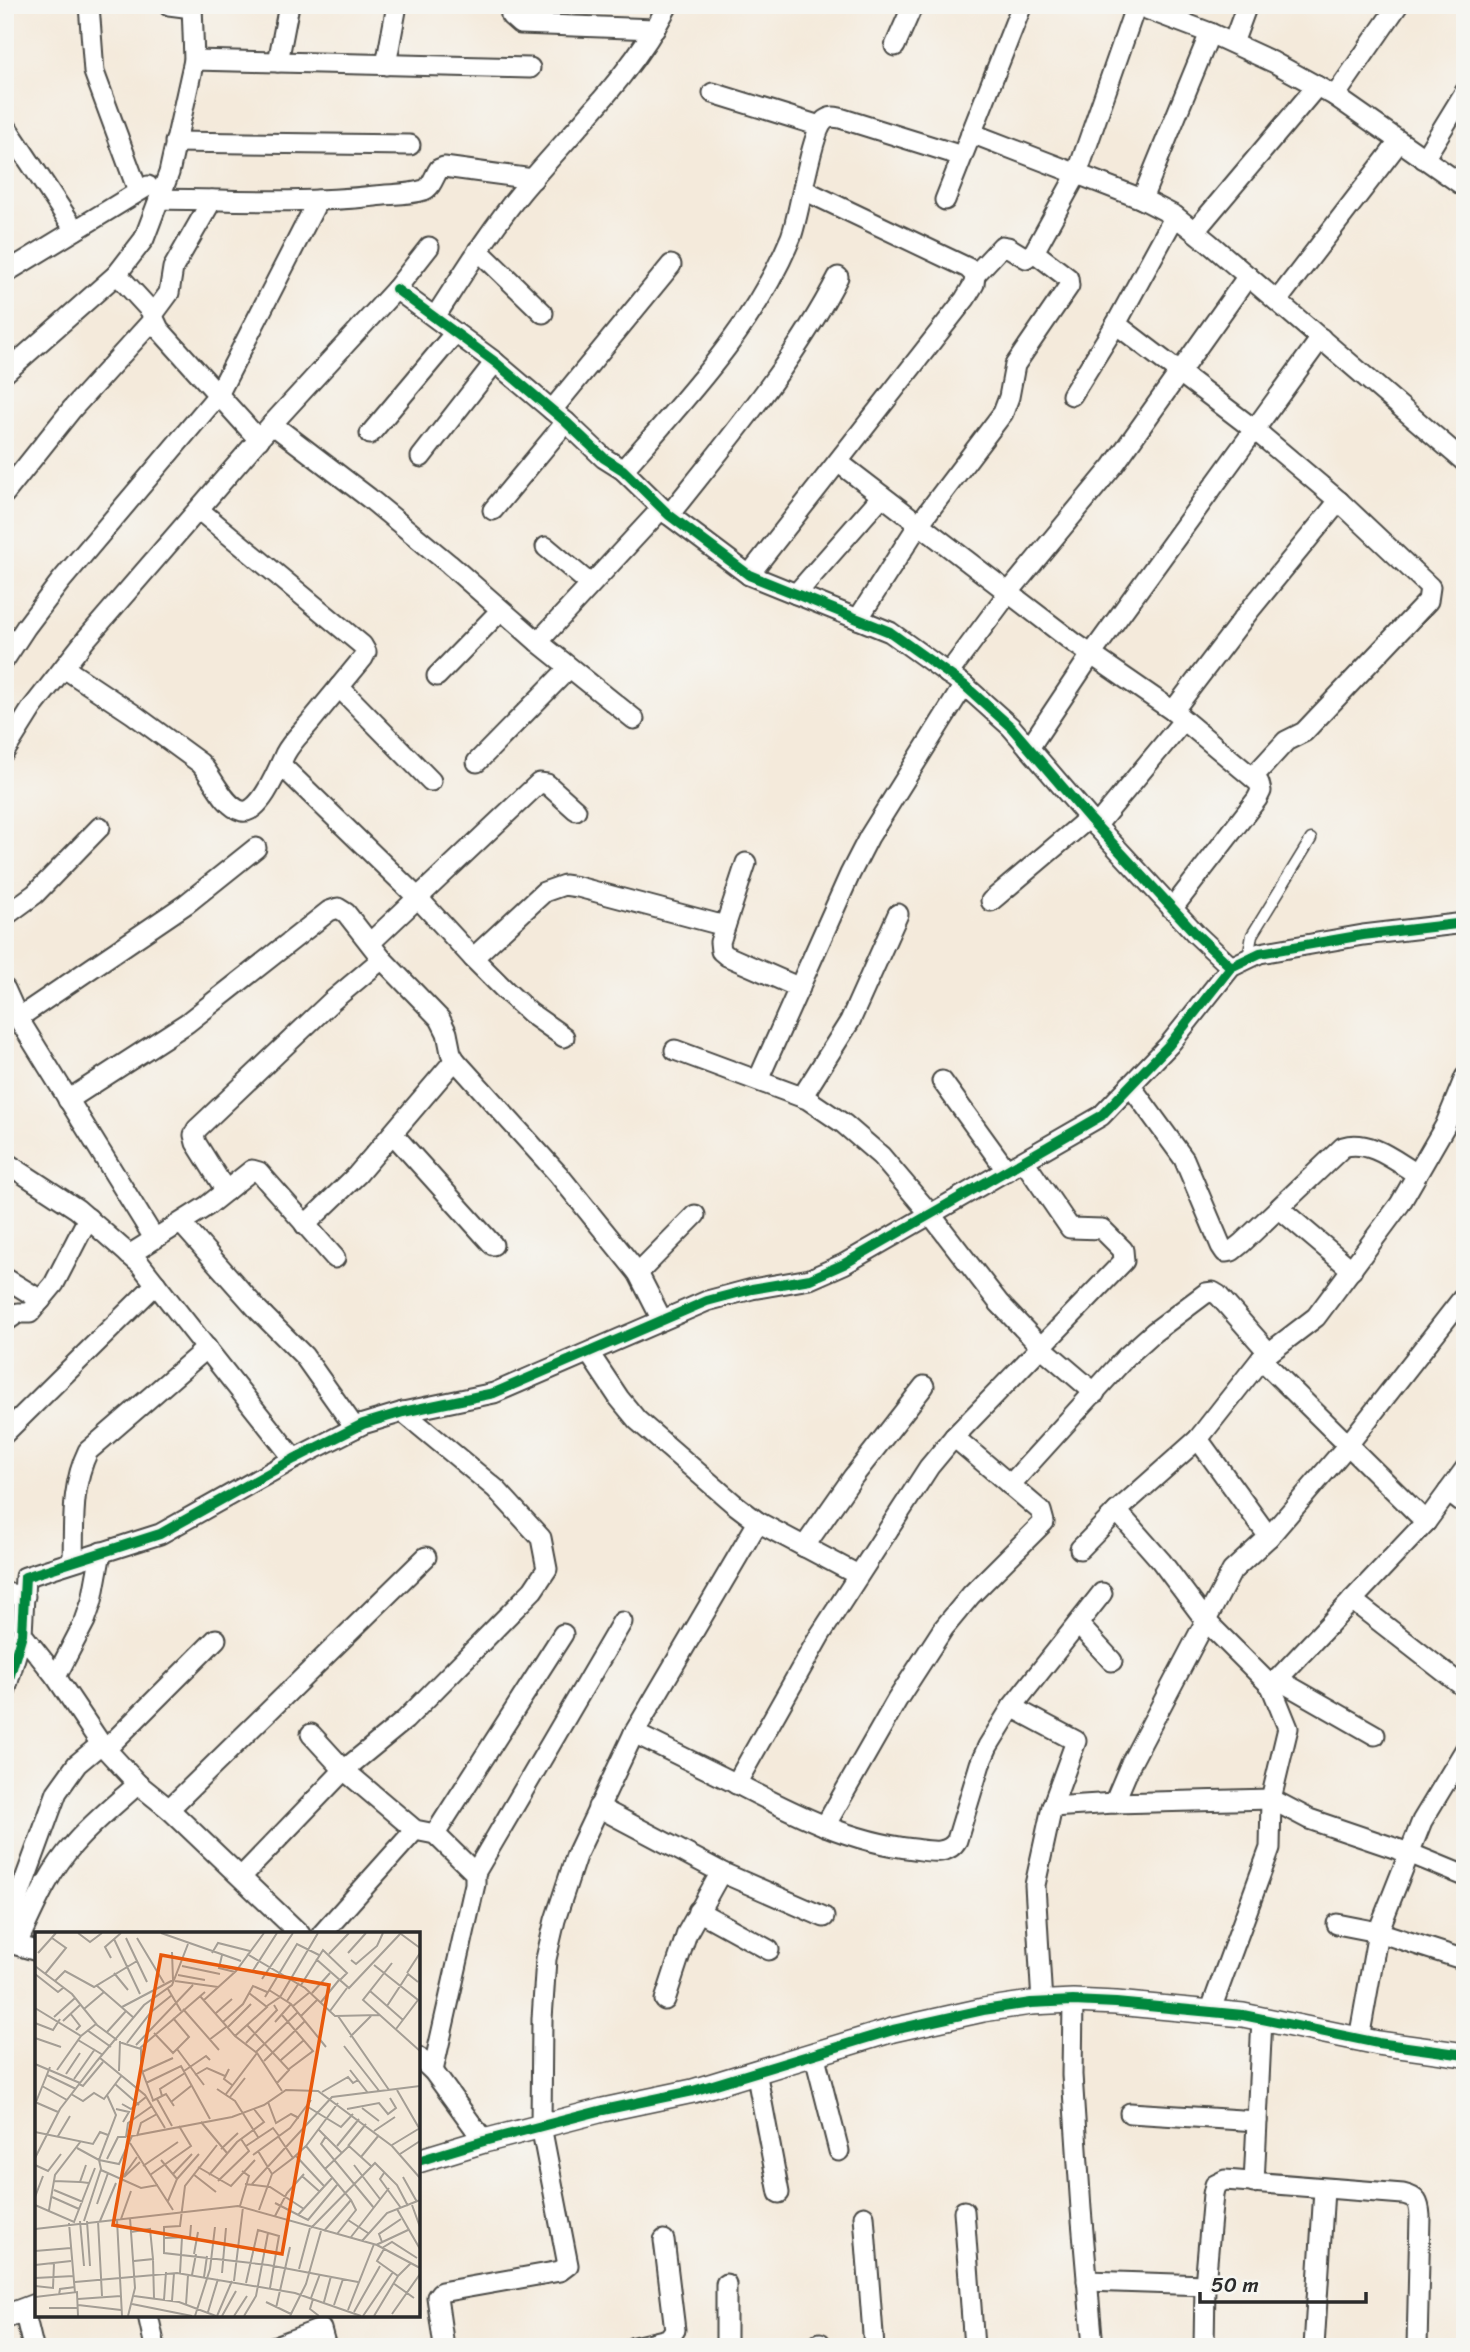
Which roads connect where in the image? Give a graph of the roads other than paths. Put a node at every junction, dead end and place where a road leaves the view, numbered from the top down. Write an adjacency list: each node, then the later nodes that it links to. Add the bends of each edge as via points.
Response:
1 (89, 5): 38 (street, via 94,72)
2 (169, 5): 12 (street)
3 (289, 5): 18 (street)
4 (397, 5): 19 (street)
5 (510, 5): 13 (street, via 520,24)
6 (668, 5): 13 (street)
7 (913, 5): 16 (street)
8 (1022, 5): 27 (street)
9 (1136, 5): 14 (street); 34 (street)
10 (1247, 5): 15 (street)
11 (1398, 5): 24 (street)
12 (192, 7): 17 (street)
13 (655, 29): 35 (street, via 620,79)
14 (1210, 33): 15 (street); 40 (street)
15 (1233, 43): 21 (street)
16 (895, 46)
17 (194, 60): 18 (street); 28 (street)
18 (278, 62): 19 (street)
19 (386, 65): 20 (street)
20 (530, 68)
21 (1317, 86): 24 (street); 46 (street)
22 (1465, 92): 32 (street)
23 (713, 93): 26 (street)
24 (1335, 96): 29 (street)
25 (5, 125): 45 (street)
26 (820, 126): 31 (street, via 829,118 840,118); 37 (street)
27 (971, 133): 31 (street); 34 (street)
28 (175, 142): 30 (street); 33 (street)
29 (1399, 142): 32 (street); 57 (street)
30 (410, 145)
31 (962, 156): 43 (street)
32 (1424, 159): 36 (street)
33 (169, 173): 38 (street); 39 (street)
34 (1077, 174): 40 (street); 49 (street)
35 (533, 179): 42 (street, via 444,167 424,190); 48 (street)
36 (1465, 187)
37 (804, 190): 53 (street); 77 (street, via 779,267 755,307 699,382)
38 (138, 191): 45 (street)
39 (159, 199): 41 (street); 52 (street, via 144,239)
40 (1142, 199): 44 (street)
41 (212, 200): 42 (street); 60 (street, via 173,268 169,293)
42 (318, 200): 68 (street)
43 (945, 200)
44 (1175, 216): 46 (street); 61 (street)
45 (75, 230): 51 (street)
46 (1195, 231): 54 (street)
47 (429, 247): 56 (street)
48 (478, 250): 58 (street); 59 (street)
49 (1034, 252): 53 (street, via 1026,258 1002,246); 84 (street, via 1066,276 1069,286 1015,365 1003,413)
50 (671, 265): 69 (street)
51 (5, 273)
52 (117, 274): 60 (street); 66 (street)
53 (975, 275): 75 (street, via 965,299)
54 (1248, 276): 57 (street); 65 (street)
55 (838, 277): 83 (street, via 817,317 754,406)
56 (396, 289): 59 (street); 70 (street)
57 (1277, 301): 63 (street)
58 (543, 313)
59 (435, 317): 62 (street)
60 (153, 318): 68 (street); 78 (street)
61 (1116, 324): 65 (street); 67 (street)
62 (454, 334): 64 (street); 72 (street)
63 (1321, 338): 71 (street); 76 (street)
64 (495, 362): 69 (street); 74 (street)
65 (1179, 371): 71 (street); 88 (street, via 1113,466)
66 (5, 373)
67 (1072, 394)
68 (218, 396): 73 (street); 94 (street, via 60,582)
69 (559, 416): 77 (street); 82 (street)
70 (272, 424): 73 (street); 90 (street)
71 (1256, 431): 80 (street); 93 (street)
72 (370, 434)
73 (259, 440): 81 (street)
74 (421, 457)
75 (838, 462): 79 (street); 86 (street)
76 (1465, 462)
77 (623, 470): 83 (street)
78 (5, 493)
79 (883, 496): 84 (street); 89 (street)
80 (1339, 501): 100 (street, via 1249,611); 106 (street, via 1429,584 1430,597 1304,732 1286,741)
81 (200, 510): 95 (street); 99 (street, via 362,645 365,655)
82 (493, 510)
83 (665, 512): 86 (street); 87 (street)
84 (919, 524): 88 (street); 91 (street)
85 (546, 547): 87 (street)
86 (749, 575): 89 (street)
87 (590, 584): 92 (street)
88 (1009, 593): 93 (street); 98 (street)
89 (796, 594): 91 (street)
90 (502, 610): 92 (street); 97 (street)
91 (858, 619): 98 (street, via 890,632)
92 (538, 642): 96 (street)
93 (1091, 655): 100 (street); 102 (street)
94 (5, 659)
95 (64, 668): 103 (street); 105 (street, via 200,763 240,811 252,809)
96 (569, 668): 101 (street); 104 (street)
97 (437, 676)
98 (956, 679): 102 (street); 125 (street, via 850,874)
99 (339, 687): 105 (street, via 289,747); 107 (street)
100 (1178, 716): 106 (street); 109 (street)
101 (634, 719)
102 (1029, 748): 109 (street)
103 (5, 751)
104 (477, 762)
105 (281, 765): 114 (street)
106 (1253, 777): 116 (street, via 1261,786 1257,799)
107 (431, 781)
108 (576, 810): 114 (street, via 547,784 539,783)
109 (1093, 822): 115 (street); 116 (street)
110 (100, 827): 118 (street, via 35,894)
111 (1311, 839): 124 (lane)
112 (256, 848): 127 (street, via 186,904)
113 (746, 863): 120 (street)
114 (417, 897): 121 (street); 122 (street)
115 (992, 901)
116 (1172, 909): 124 (street, via 1196,934)
117 (898, 914): 135 (street, via 849,1021)
118 (5, 916)
119 (1465, 923): 124 (street, via 1350,937 1260,953)
120 (725, 926): 122 (street, via 564,885 544,892); 125 (street, via 722,953)
121 (370, 943): 123 (street); 136 (street, via 342,910 329,911 187,1023)
122 (473, 958): 128 (street, via 530,1013)
123 (382, 959): 130 (street, via 440,1019); 142 (street, via 197,1129 196,1143)
124 (1239, 963): 134 (street)
125 (800, 988): 132 (street)
126 (5, 989): 127 (street)
127 (18, 1018): 136 (street)
128 (564, 1037)
129 (675, 1050): 132 (street)
130 (455, 1060): 137 (street); 154 (street, via 558,1174)
131 (1465, 1077): 141 (street, via 1445,1126)
132 (758, 1080): 135 (street)
133 (942, 1082): 140 (street)
134 (1130, 1085): 138 (street, via 1101,1116); 143 (street, via 1184,1159 1223,1250 1232,1251)
135 (802, 1097): 145 (street, via 824,1108 874,1149)
136 (68, 1100): 149 (street)
137 (393, 1133): 148 (street); 150 (street)
138 (1024, 1161): 140 (street); 161 (street, via 1070,1228 1102,1229 1125,1258)
139 (5, 1162): 146 (street)
140 (1007, 1171): 145 (street)
141 (1417, 1174): 143 (street, via 1373,1148 1352,1144 1334,1154); 153 (street)
142 (226, 1191): 147 (street); 148 (street, via 248,1172 256,1171)
143 (1280, 1209): 153 (street)
144 (695, 1215): 154 (street)
145 (931, 1215): 159 (street, via 810,1279 707,1301); 161 (street, via 983,1286)
146 (88, 1218): 151 (street); 158 (street, via 62,1272)
147 (181, 1223): 149 (street); 168 (street, via 304,1356)
148 (305, 1224): 152 (street)
149 (154, 1238): 151 (street)
150 (493, 1245)
151 (130, 1255): 156 (street)
152 (335, 1258)
153 (1352, 1270): 164 (street, via 1316,1317)
154 (638, 1273): 159 (street)
155 (5, 1278): 158 (street)
156 (156, 1284): 162 (street); 169 (street)
157 (1465, 1295): 172 (street)
158 (41, 1300): 160 (street, via 30,1313 18,1313)
159 (662, 1320): 163 (street)
160 (5, 1322)
161 (1040, 1346): 166 (street); 170 (street)
162 (207, 1348): 173 (street); 186 (street, via 88,1451 75,1494)
163 (589, 1353): 167 (street, via 494,1393); 179 (street, via 637,1420)
164 (1265, 1356): 166 (street, via 1218,1295 1210,1292 1145,1340); 171 (street); 172 (street)
165 (924, 1386): 182 (street)
166 (1095, 1393): 175 (street)
167 (403, 1412): 168 (street); 208 (street, via 496,1489 541,1538 547,1569 533,1590 405,1720)
168 (355, 1428): 173 (street)
169 (5, 1433)
170 (954, 1437): 175 (street); 187 (street)
171 (1198, 1438): 178 (street); 181 (street)
172 (1347, 1446): 180 (street); 181 (street)
173 (294, 1459): 184 (street, via 160,1534)
174 (1465, 1469): 176 (street)
175 (1010, 1485): 216 (street, via 1041,1511 1042,1526 943,1629)
176 (1448, 1492): 177 (street); 180 (street)
177 (1465, 1505)
178 (1117, 1511): 183 (street); 191 (street)
179 (758, 1522): 182 (street); 203 (street)
180 (1426, 1522): 190 (street)
181 (1269, 1536): 191 (street, via 1232,1571)
182 (804, 1547): 187 (street)
183 (1080, 1549)
184 (101, 1552): 186 (street); 198 (street, via 89,1611)
185 (426, 1557): 215 (street)
186 (73, 1561): 189 (street, via 25,1577)
187 (858, 1575): 210 (street)
188 (1102, 1593): 193 (street)
189 (15, 1594): 194 (street)
190 (1352, 1601): 199 (street); 200 (street)
191 (1206, 1621): 199 (street); 212 (street)
192 (622, 1622): 221 (street)
193 (1078, 1624): 197 (street); 202 (street)
194 (22, 1633): 198 (street); 201 (street)
195 (564, 1634): 218 (street)
196 (216, 1639): 206 (street)
197 (1112, 1661)
198 (56, 1677): 206 (street)
199 (1274, 1683): 205 (street); 211 (street, via 1288,1728)
200 (1465, 1688)
201 (5, 1692)
202 (1012, 1707): 214 (street, via 1076,1741); 216 (street, via 980,1764 957,1840 950,1849 936,1852 896,1847)
203 (634, 1733): 210 (street); 213 (street)
204 (311, 1734): 208 (street)
205 (1374, 1734)
206 (103, 1746): 209 (street); 230 (street, via 77,1764 57,1792)
207 (1465, 1750): 219 (street, via 1422,1821)
208 (344, 1770): 217 (street); 223 (street)
209 (138, 1784): 215 (street); 230 (street, via 74,1843)
210 (736, 1784): 216 (street)
211 (1271, 1798): 212 (street); 219 (street, via 1309,1819); 237 (street, via 1270,1848)
212 (1114, 1803): 214 (street)
213 (598, 1807): 220 (street); 246 (street, via 576,1856 546,1959)
214 (1052, 1807): 236 (street, via 1035,1885)
215 (169, 1809): 223 (street)
216 (825, 1826)
217 (415, 1830): 218 (street); 228 (street)
218 (435, 1834): 221 (street)
219 (1409, 1853): 222 (street); 229 (street)
220 (721, 1872): 224 (street); 225 (street)
221 (475, 1873): 242 (street)
222 (1465, 1876)
223 (241, 1877): 227 (street)
224 (698, 1911): 232 (street); 234 (street)
225 (824, 1917)
226 (1337, 1923): 229 (street)
227 (298, 1932)
228 (324, 1932)
229 (1378, 1932): 233 (street); 239 (street)
230 (9, 1940): 231 (street)
231 (35, 1950)
232 (769, 1950)
233 (1465, 1960)
234 (665, 2000)
235 (1073, 2001): 236 (street); 237 (street); 256 (street, via 1072,2075)
236 (1042, 2003): 240 (street, via 983,2010)
237 (1210, 2012): 238 (street)
238 (1262, 2019): 239 (street); 245 (street)
239 (1359, 2039): 241 (street)
240 (814, 2053): 243 (street); 248 (street)
241 (1465, 2055)
242 (426, 2064): 247 (street)
243 (756, 2071): 246 (street, via 693,2091); 252 (street)
244 (1130, 2113): 245 (street)
245 (1257, 2121): 250 (street)
246 (541, 2126): 247 (street); 265 (street, via 568,2265 560,2271 441,2292 437,2297)
247 (484, 2141): 249 (street)
248 (839, 2151)
249 (420, 2160)
250 (1254, 2183): 251 (street); 258 (street, via 1225,2180 1215,2185)
251 (1324, 2190): 272 (street); 273 (street, via 1403,2194 1418,2202)
252 (779, 2193)
253 (964, 2211): 269 (street)
254 (864, 2216): 268 (street)
255 (664, 2240): 266 (street, via 675,2330 668,2339)
256 (1087, 2281): 258 (street); 270 (street)
257 (726, 2284): 267 (street)
258 (1205, 2285): 271 (street)
259 (22, 2311): 262 (street)
260 (148, 2317): 263 (street)
261 (322, 2330): 264 (street)
262 (33, 2347)
263 (155, 2347)
264 (272, 2347)
265 (444, 2347)
266 (634, 2347)
267 (726, 2347)
268 (874, 2347)
269 (974, 2347)
270 (1093, 2347)
271 (1204, 2347)
272 (1314, 2347)
273 (1417, 2347)

